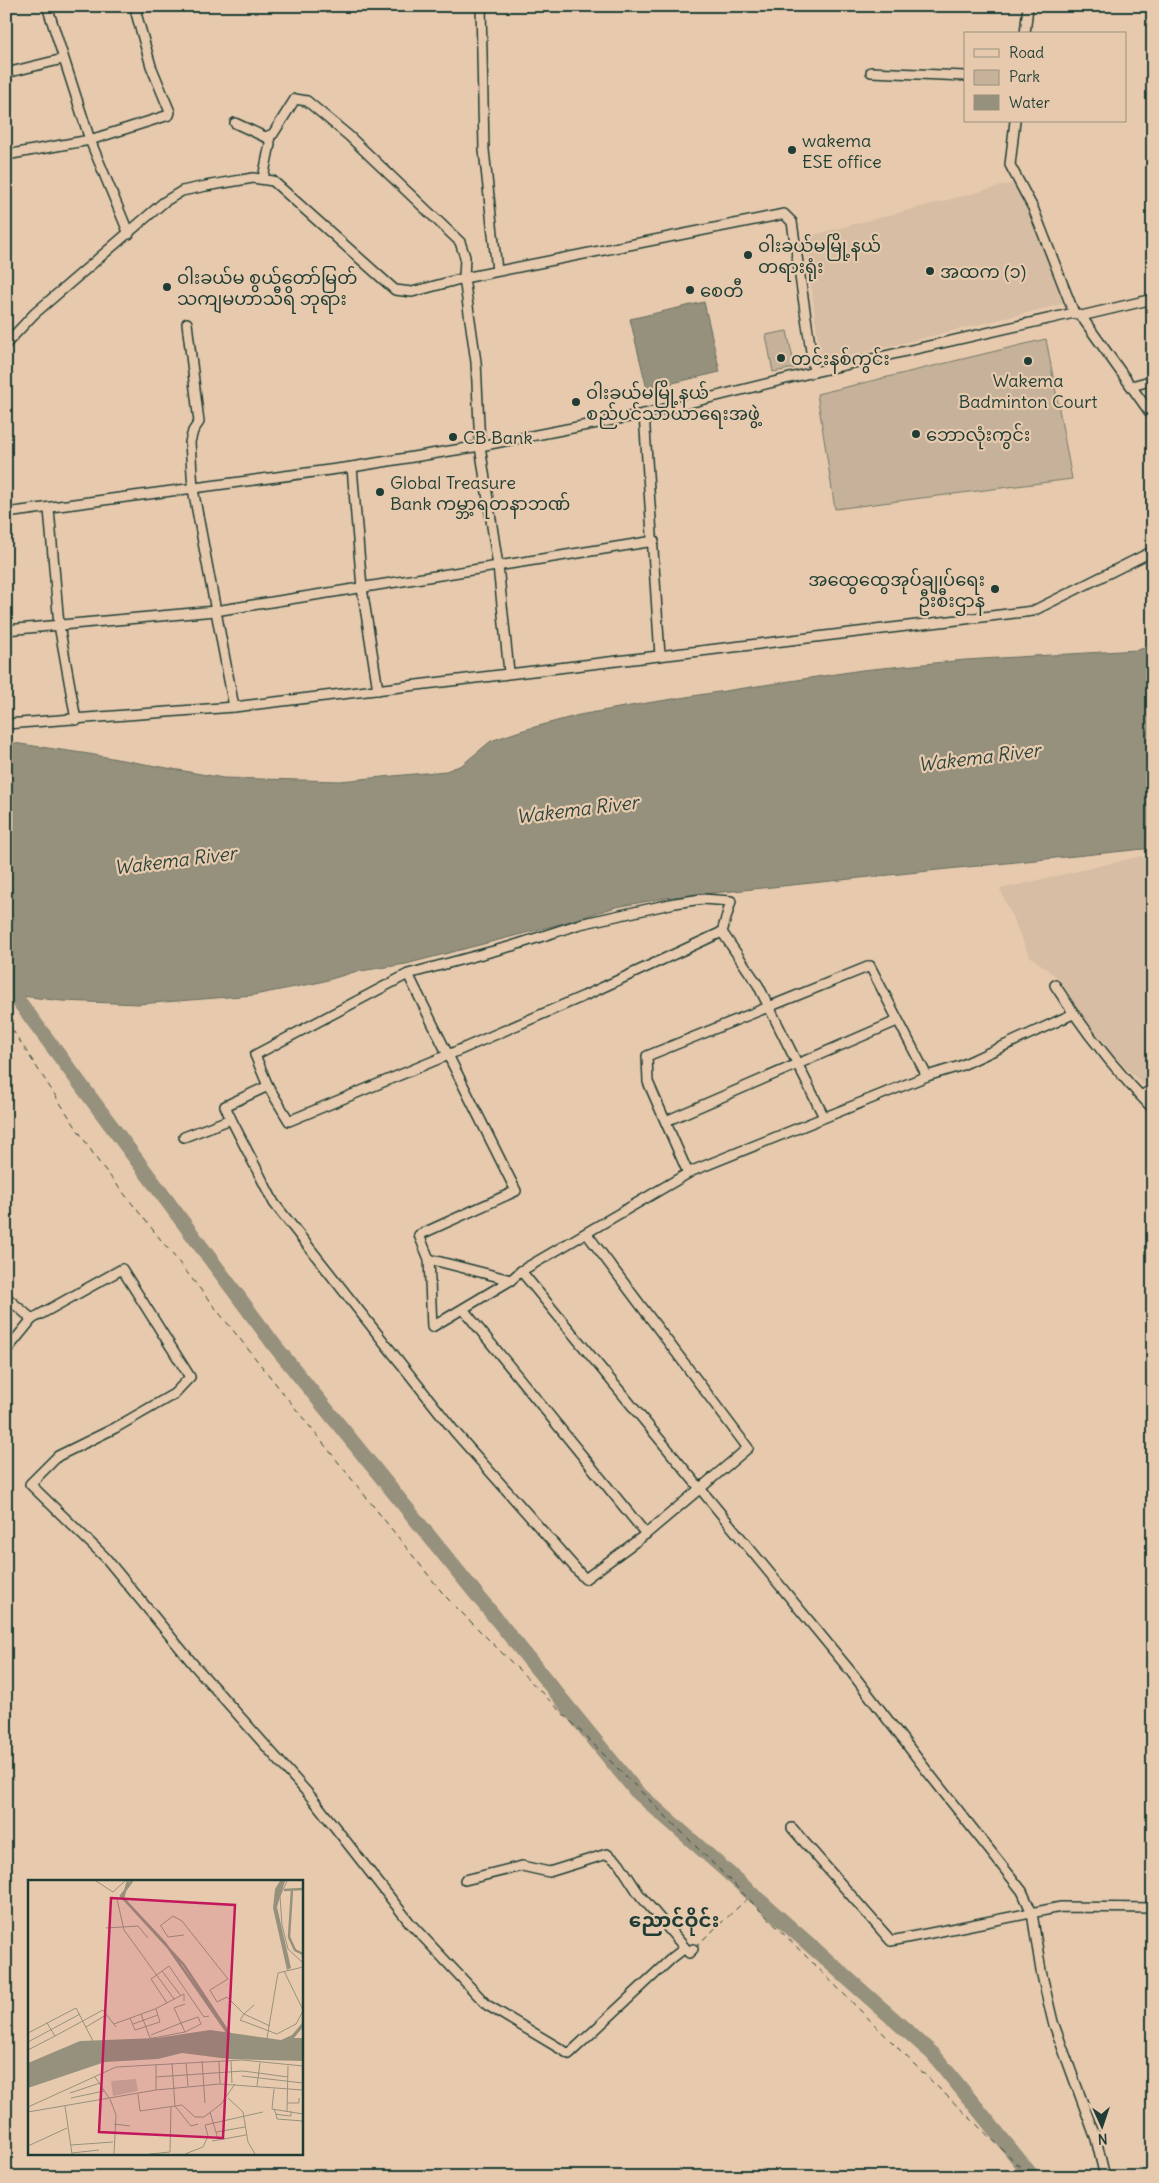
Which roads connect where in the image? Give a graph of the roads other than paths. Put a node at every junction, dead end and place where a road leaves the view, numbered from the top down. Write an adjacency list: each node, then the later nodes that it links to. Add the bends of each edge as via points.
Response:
1 (47, 6): 6 (street)
2 (140, 6): 13 (street, via 136,13 169,115)
3 (481, 6): 17 (street, via 484,150)
4 (1028, 6): 5 (street)
5 (1025, 32)
6 (63, 59): 8 (street); 13 (street)
7 (871, 72): 9 (street)
8 (6, 73)
9 (964, 76)
10 (1015, 122): 20 (street, via 1010,165 1033,208)
11 (235, 123): 12 (street)
12 (269, 136): 15 (street); 18 (street, via 295,99 307,101 460,242)
13 (90, 140): 14 (street); 16 (street)
14 (6, 156)
15 (262, 178): 16 (street, via 182,191 164,202); 18 (street, via 273,181 395,290 412,292)
16 (129, 234): 22 (street, via 34,314)
17 (497, 271): 18 (street); 23 (street, via 784,214 792,222)
18 (464, 278): 28 (street, via 476,362)
19 (1153, 299): 20 (street)
20 (1078, 314): 23 (street); 25 (street)
21 (187, 323): 30 (street, via 199,422 190,442)
22 (6, 344)
23 (814, 372): 26 (street)
24 (1153, 380): 25 (street)
25 (1132, 386): 27 (street)
26 (644, 414): 28 (street); 33 (street)
27 (1153, 417)
28 (480, 446): 29 (street); 35 (street)
29 (352, 467): 30 (street); 36 (street)
30 (193, 489): 31 (street); 37 (street)
31 (49, 509): 32 (street); 38 (street)
32 (6, 514)
33 (654, 541): 35 (street); 40 (street)
34 (1153, 551): 40 (street, via 1033,611)
35 (498, 566): 36 (street); 41 (street)
36 (362, 588): 37 (street); 42 (street)
37 (215, 611): 38 (street); 43 (street)
38 (60, 625): 39 (street); 44 (street)
39 (6, 630)
40 (660, 656): 41 (street)
41 (509, 672): 42 (street)
42 (378, 690): 43 (street)
43 (234, 707): 44 (street)
44 (76, 720): 45 (street)
45 (6, 724)
46 (722, 932): 47 (street, via 731,901 702,900 580,924); 49 (street); 52 (street)
47 (408, 974): 52 (street); 55 (street, via 255,1054)
48 (1055, 985): 50 (street)
49 (769, 1006): 51 (street, via 870,966); 53 (street); 61 (street, via 647,1056 648,1082)
50 (1073, 1014): 54 (street, via 960,1066); 57 (street)
51 (897, 1021): 53 (street); 54 (street)
52 (448, 1055): 55 (street, via 290,1121); 65 (street, via 516,1191 419,1235)
53 (797, 1063): 59 (street); 61 (street)
54 (927, 1076): 59 (street)
55 (268, 1086): 60 (street, via 225,1106)
56 (1153, 1089): 57 (street)
57 (1141, 1096): 58 (street)
58 (1153, 1109)
59 (824, 1117): 63 (street)
60 (231, 1119): 62 (street); 73 (street, via 274,1203 455,1432 585,1579)
61 (666, 1122): 63 (street)
62 (184, 1137)
63 (688, 1173): 64 (street)
64 (587, 1234): 66 (street); 72 (street, via 748,1448)
65 (429, 1258): 67 (street); 69 (street, via 432,1327)
66 (521, 1271): 67 (street); 72 (street)
67 (510, 1280): 69 (street)
68 (6, 1297): 70 (street)
69 (463, 1309): 73 (street)
70 (32, 1319): 71 (street); 75 (street, via 122,1269 190,1377 174,1394 58,1456 30,1484 105,1557 194,1665 312,1798 410,1923 487,2005 569,2054 689,1949 640,1894 619,1863 607,1854 549,1872 522,1866)
71 (6, 1351)
72 (699, 1488): 73 (street); 77 (street, via 852,1673 1022,1891)
73 (646, 1534)
74 (792, 1828): 77 (street, via 891,1941)
75 (465, 1880)
76 (1153, 1908): 77 (street, via 1061,1907)
77 (1032, 1913): 78 (street, via 1053,2022 1096,2139)
78 (1105, 2177)

